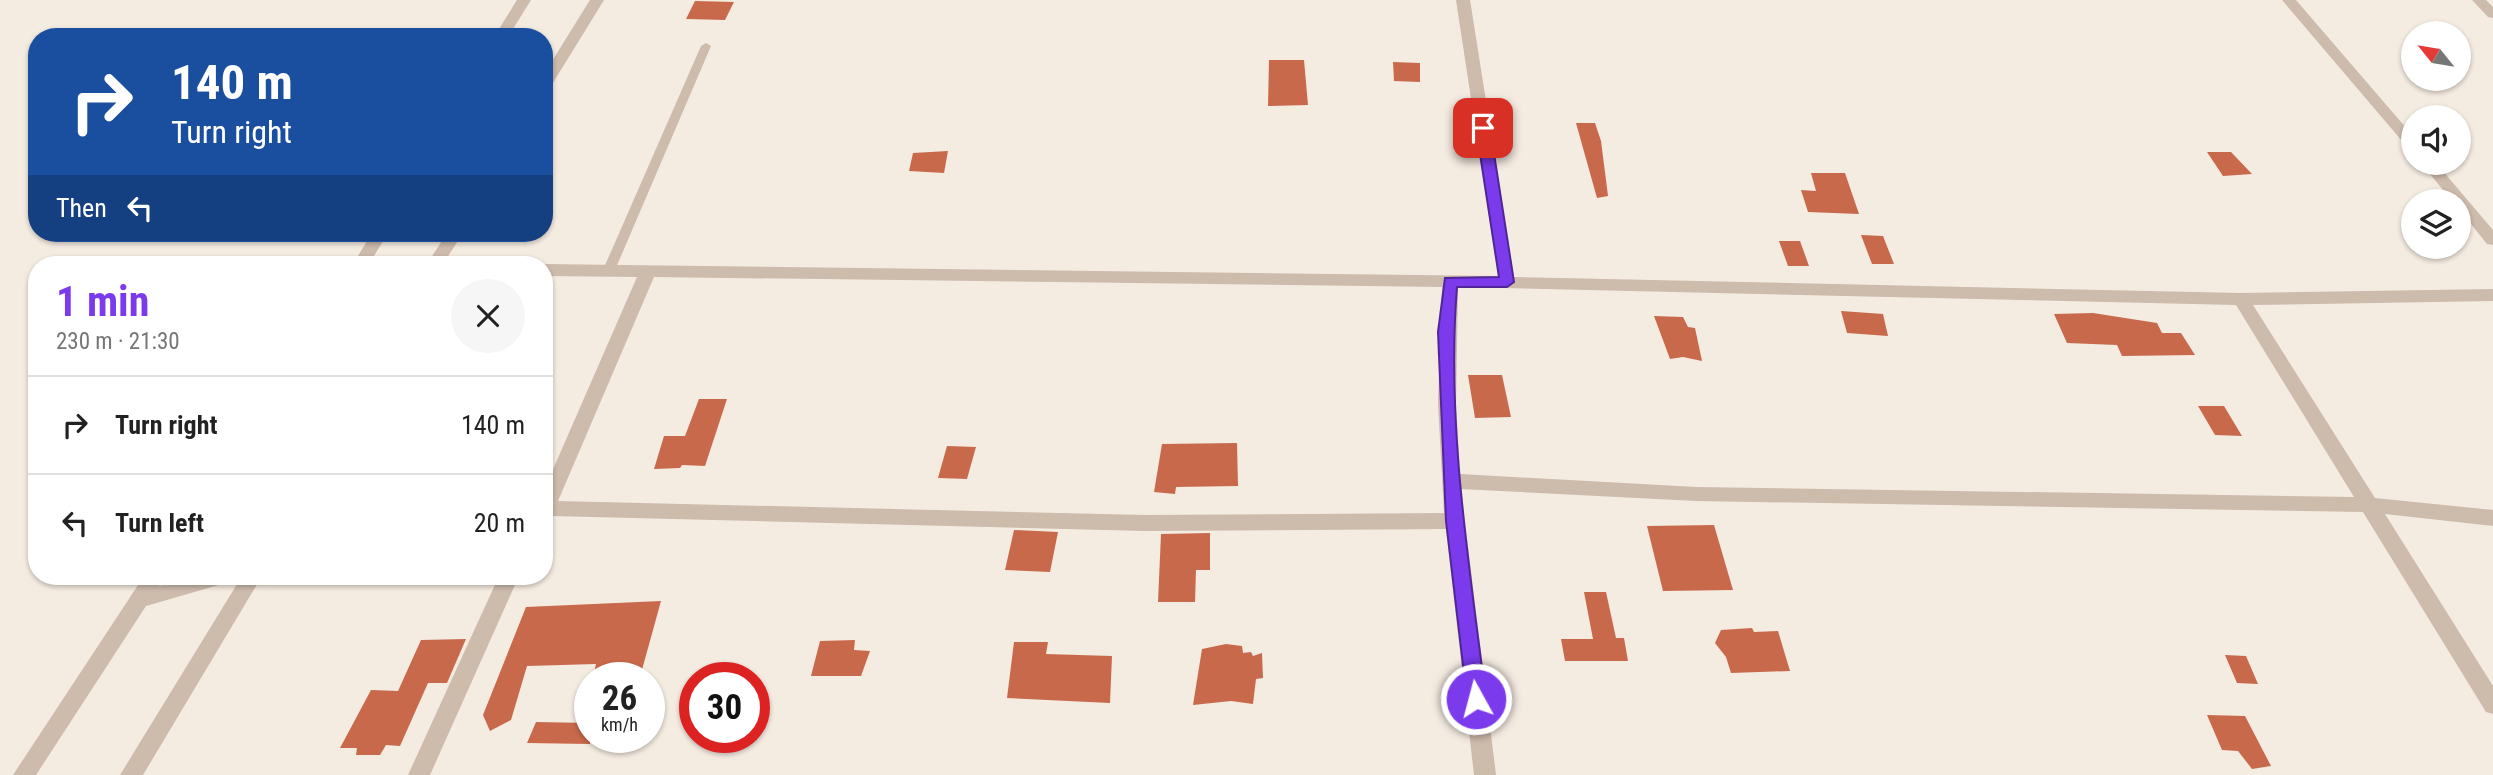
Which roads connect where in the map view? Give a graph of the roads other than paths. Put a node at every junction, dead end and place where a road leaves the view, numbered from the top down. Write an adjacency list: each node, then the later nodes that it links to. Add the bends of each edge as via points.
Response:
1 (524, 0): 7 (street)
2 (597, 0): 9 (street)
3 (1463, 0): 17 (street)
4 (2289, 0): 10 (street)
5 (2479, 0): 6 (street)
6 (2493, 14)
7 (506, 28)
8 (706, 46): 14 (lane)
9 (553, 71)
10 (2401, 131)
11 (2438, 175): 12 (street)
12 (2493, 240)
13 (553, 270): 14 (street)
14 (609, 270): 15 (street)
15 (648, 271): 16 (street); 21 (street)
16 (1450, 281): 17 (street); 20 (street, via 1446,332)
17 (1507, 282): 19 (street)
18 (2493, 295): 19 (street)
19 (2241, 299): 22 (street)
20 (1452, 481): 22 (street, via 1696,494); 25 (street)
21 (553, 491)
22 (2367, 505): 24 (street); 31 (street)
23 (553, 510): 25 (street, via 1145,523)
24 (2493, 518)
25 (1455, 521): 35 (street)
26 (149, 585): 30 (street)
27 (191, 585): 30 (street)
28 (247, 585): 33 (street)
29 (505, 585): 34 (street)
30 (139, 600): 32 (street)
31 (2493, 705)
32 (24, 775)
33 (131, 775)
34 (419, 775)
35 (1485, 775)

